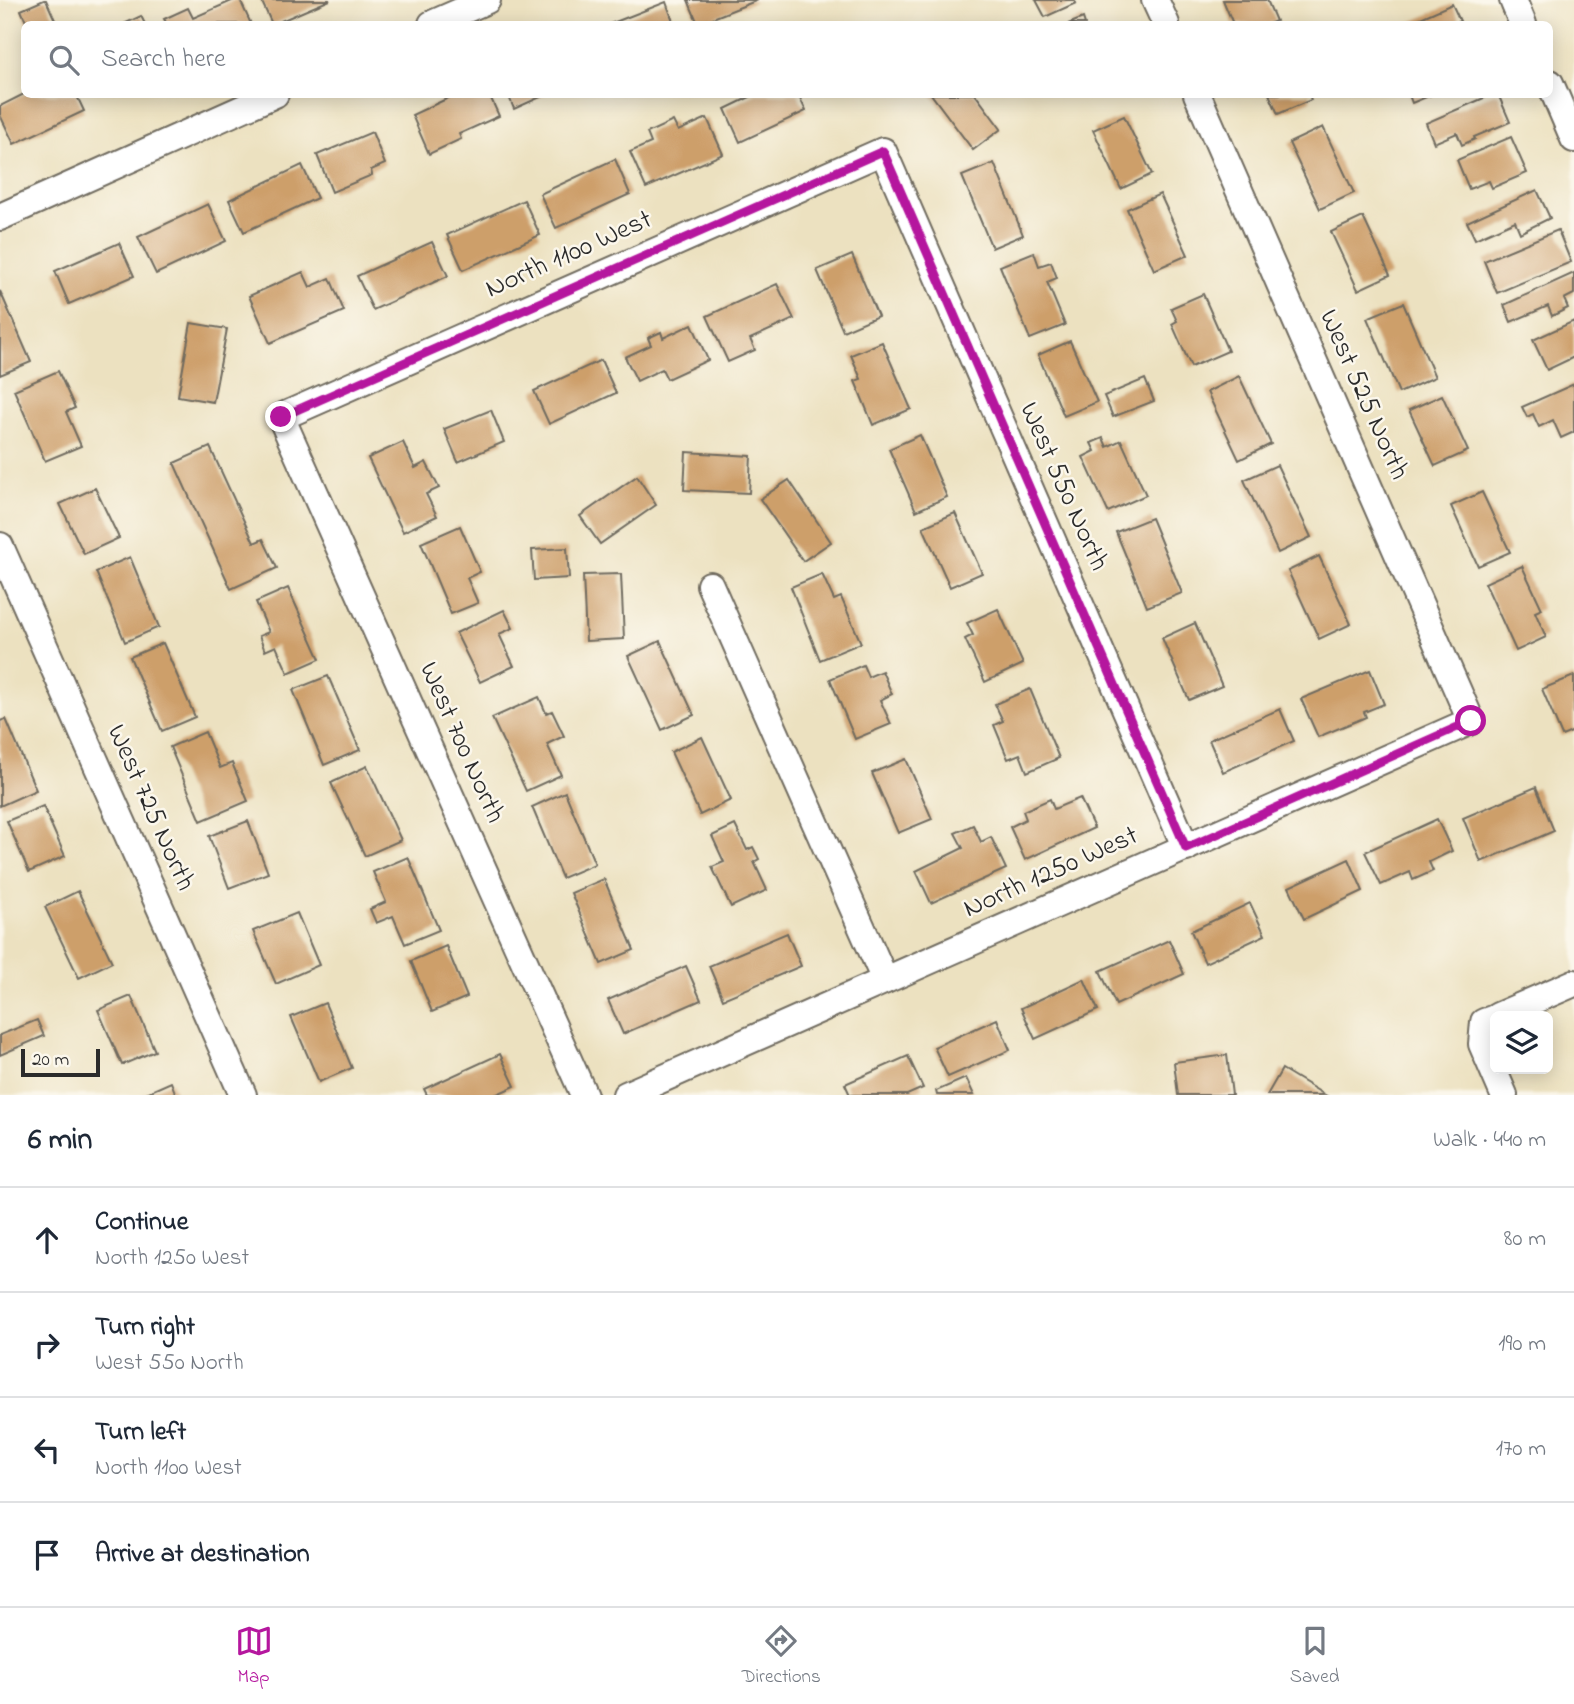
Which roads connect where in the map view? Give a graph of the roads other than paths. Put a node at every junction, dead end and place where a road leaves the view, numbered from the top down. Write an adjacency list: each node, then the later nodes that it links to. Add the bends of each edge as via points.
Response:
1 (487, 0): 4 (street)
2 (1156, 0): 5 (street)
3 (1513, 0): 6 (street)
4 (439, 21)
5 (1165, 21)
6 (1523, 21)
7 (1553, 92): 10 (street)
8 (266, 98): 12 (street)
9 (1199, 98): 16 (street, West 525 North)
10 (1574, 139)
11 (883, 151): 13 (street, North 1100 West); 17 (street, West 550 North)
12 (0, 217)
13 (281, 417): 25 (street, West 700 North)
14 (0, 546): 24 (street, West 725 North)
15 (710, 585): 18 (street)
16 (1471, 721): 17 (street, North 1250 West)
17 (1186, 848): 18 (street, North 1250 West)
18 (885, 980): 26 (street, North 1250 West)
19 (1574, 983): 20 (street)
20 (1511, 1011)
21 (1490, 1026): 22 (street, via 1482,1044)
22 (1490, 1063)
23 (1495, 1074): 27 (street)
24 (243, 1095)
25 (584, 1095)
26 (626, 1095)
27 (1504, 1095)

